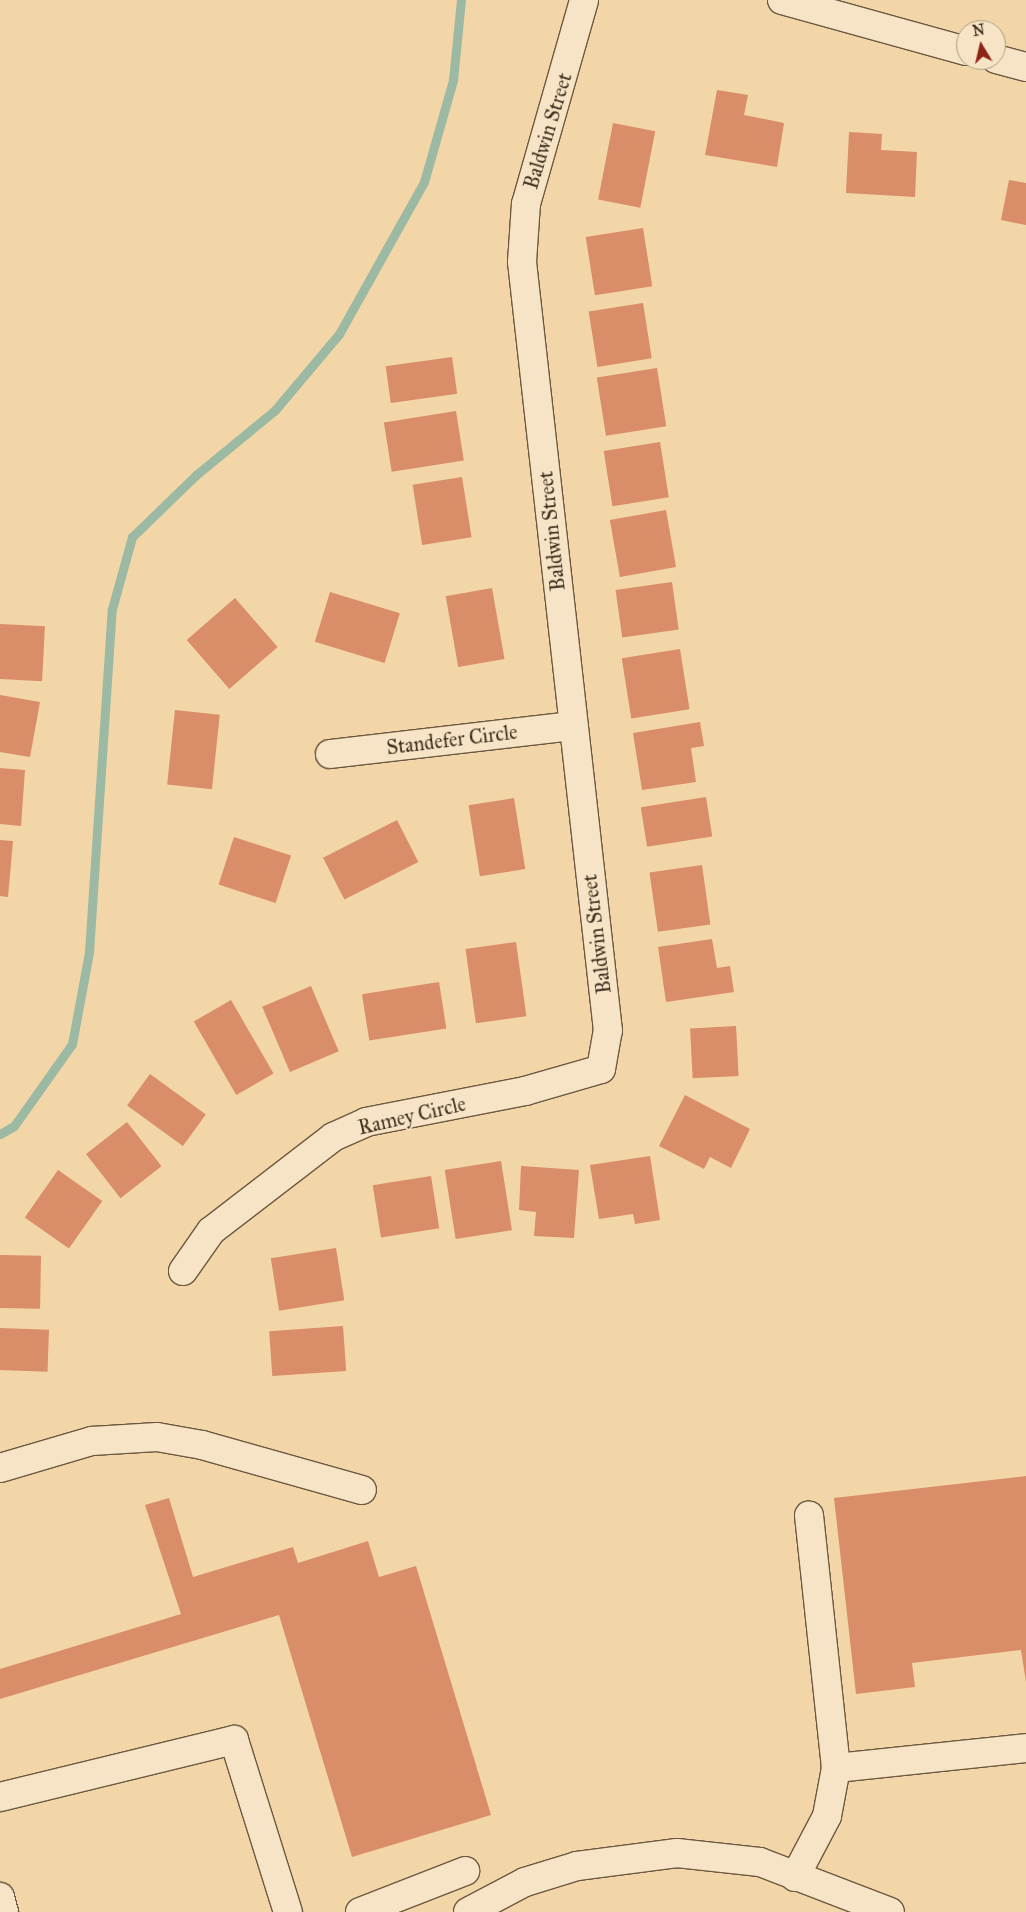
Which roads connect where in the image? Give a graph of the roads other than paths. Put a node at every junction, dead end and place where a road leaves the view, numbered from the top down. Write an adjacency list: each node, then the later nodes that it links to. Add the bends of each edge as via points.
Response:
1 (584, 0): 6 (street, Baldwin Street, via 526,204 522,262)
2 (782, 0): 3 (street)
3 (956, 48)
4 (1006, 62): 5 (street)
5 (1026, 67)
6 (573, 726): 7 (street, Standefer Circle); 8 (street, Baldwin Street, via 608,1031)
7 (330, 754)
8 (601, 1068): 9 (street, Ramey Circle, via 525,1091 366,1122 334,1137 211,1230)
9 (182, 1271)
10 (0, 1468): 11 (street, via 92,1441 157,1437 202,1445)
11 (362, 1490)
12 (808, 1515): 14 (street)
13 (1026, 1748): 14 (street)
14 (836, 1768): 17 (street, via 827,1816)
15 (0, 1797): 20 (street, via 234,1740)
16 (465, 1871): 21 (street)
17 (795, 1877): 22 (street, via 760,1862 677,1854 577,1866 525,1882); 23 (street)
18 (0, 1896): 19 (street)
19 (4, 1912)
20 (288, 1912)
21 (360, 1912)
22 (468, 1912)
23 (890, 1912)

